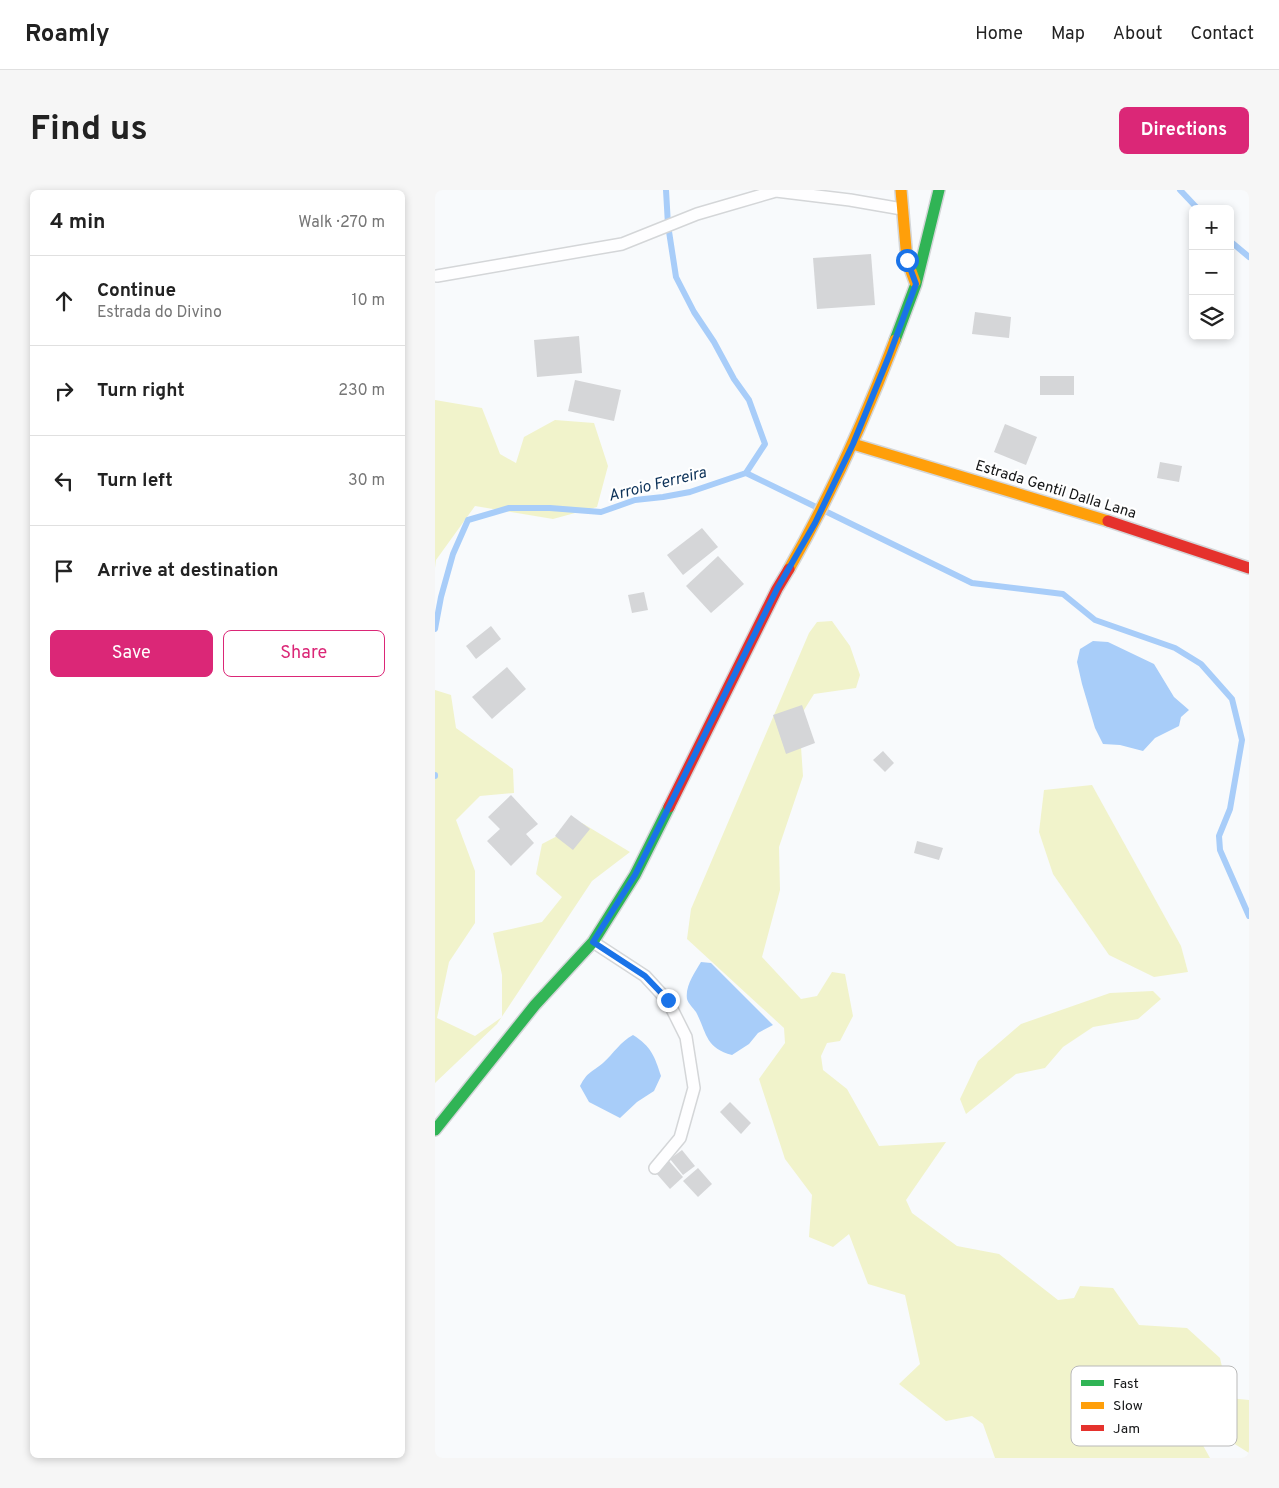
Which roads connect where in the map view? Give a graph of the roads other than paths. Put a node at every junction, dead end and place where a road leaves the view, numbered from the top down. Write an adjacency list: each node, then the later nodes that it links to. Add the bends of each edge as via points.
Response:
1 (901, 190): 3 (main road)
2 (939, 190): 5 (main road)
3 (901, 210): 4 (lane, via 850,200 776,192 697,214 622,244); 5 (main road, via 907,260)
4 (437, 276)
5 (916, 284): 6 (main road)
6 (853, 444): 7 (main road, Estrada Gentil Dalla Lana, via 1074,509); 8 (main road, via 635,875)
7 (1249, 568)
8 (593, 942): 9 (main road, via 535,1005); 10 (lane, via 645,976 668,1000 686,1036 694,1088 680,1138)
9 (435, 1130)
10 (655, 1168)

